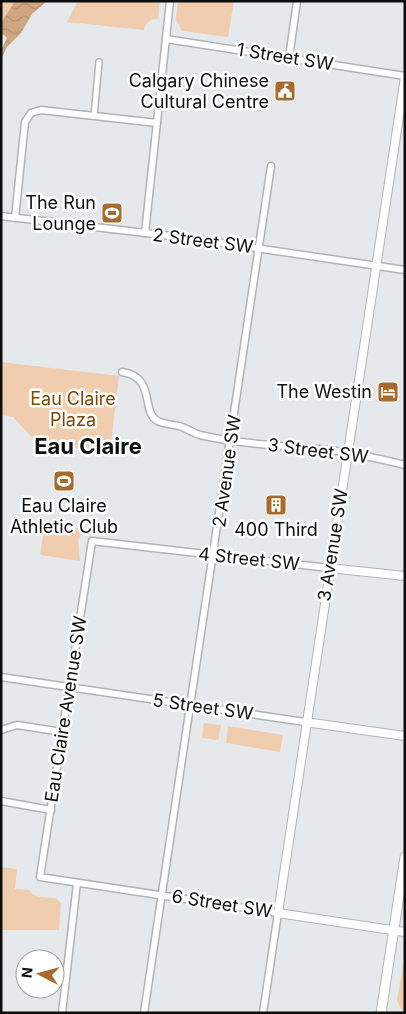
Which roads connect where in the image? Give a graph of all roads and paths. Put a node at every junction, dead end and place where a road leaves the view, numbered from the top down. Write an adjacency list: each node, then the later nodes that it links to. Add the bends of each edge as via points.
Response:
1 (170, 1): 3 (street)
2 (297, 1): 4 (street)
3 (166, 39): 4 (street, 1 Street SW); 8 (street)
4 (289, 58): 6 (street, 1 Street SW)
5 (100, 62): 7 (street)
6 (405, 77): 14 (street, 3 Avenue SW)
7 (94, 116): 8 (street); 11 (street, via 41,110 28,116)
8 (157, 123): 12 (street)
9 (271, 166): 13 (street, 2 Avenue SW)
10 (1, 216): 11 (street, 2 Street SW)
11 (15, 218): 12 (street, 2 Street SW)
12 (145, 233): 13 (street, 2 Street SW)
13 (259, 248): 14 (street, 2 Street SW); 17 (street, 2 Avenue SW)
14 (376, 265): 15 (street, 2 Street SW); 18 (street, 3 Avenue SW)
15 (405, 270)
16 (122, 372): 17 (street, 3 Street SW, via 134,374 142,382 156,420 197,434)
17 (231, 439): 18 (street, 3 Street SW); 21 (street, 2 Avenue SW)
18 (347, 454): 19 (street, 3 Street SW); 22 (street, 3 Avenue SW)
19 (405, 465)
20 (92, 541): 21 (street, 4 Street SW); 25 (street, Eau Claire Avenue SW)
21 (214, 555): 22 (street, 4 Street SW); 26 (street, 2 Avenue SW)
22 (329, 568): 23 (street, 4 Street SW); 27 (street, 3 Avenue SW)
23 (405, 576)
24 (1, 677): 25 (street, 5 Street SW)
25 (69, 687): 26 (street, 5 Street SW); 29 (street, Eau Claire Avenue SW)
26 (191, 705): 27 (street, 5 Street SW); 36 (street, 2 Avenue SW)
27 (305, 722): 30 (street, 5 Street SW); 37 (street, 3 Avenue SW)
28 (1, 730): 29 (street, via 17,725)
29 (62, 732): 32 (street, Eau Claire Avenue SW)
30 (405, 736)
31 (1, 801): 32 (street)
32 (50, 810): 34 (street, Eau Claire Avenue SW)
33 (405, 857): 38 (main road)
34 (40, 877): 35 (street, 6 Street SW)
35 (77, 883): 36 (street, 6 Street SW); 40 (street)
36 (161, 895): 37 (street, 6 Street SW); 41 (street, 2 Avenue SW)
37 (278, 913): 38 (street, 6 Street SW); 42 (street, 3 Avenue SW)
38 (394, 931): 39 (street, 6 Street SW); 43 (main road)
39 (405, 932)
40 (62, 1013)
41 (144, 1013)
42 (263, 1013)
43 (381, 1013)

